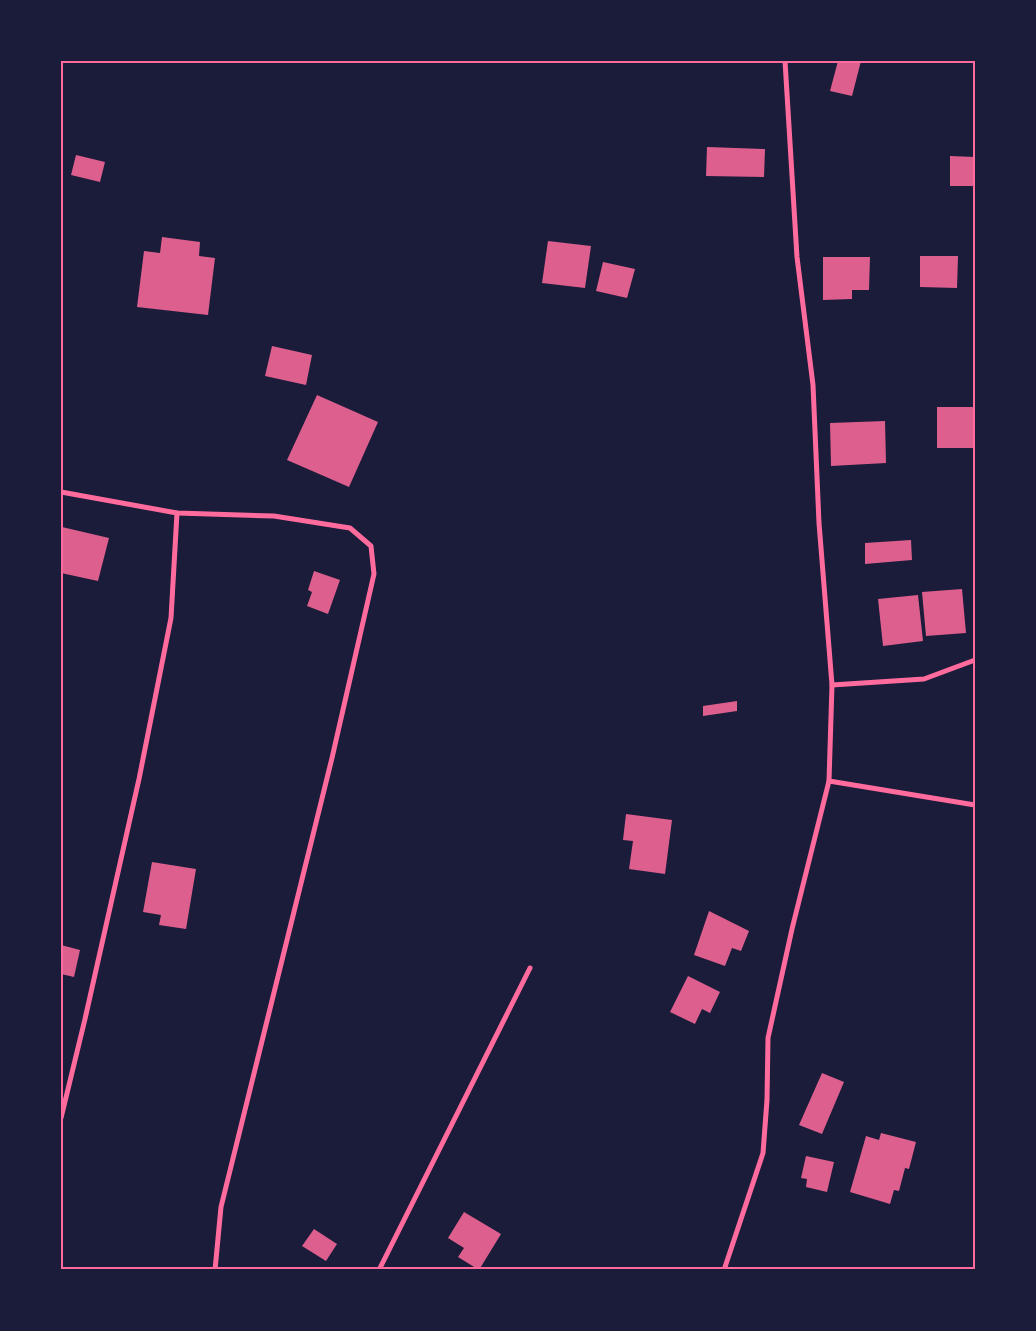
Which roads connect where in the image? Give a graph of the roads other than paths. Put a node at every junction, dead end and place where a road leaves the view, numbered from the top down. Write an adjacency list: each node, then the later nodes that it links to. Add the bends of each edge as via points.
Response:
1 (785, 61): 5 (street, via 797,257 813,385 819,523)
2 (61, 492): 3 (street)
3 (177, 513): 9 (street, via 171,618 139,779); 10 (street, via 274,516 350,528 371,546 374,574 221,1207)
4 (975, 660): 5 (street, via 924,680)
5 (832, 685): 6 (street)
6 (829, 781): 7 (street); 12 (street, via 768,1038 763,1153)
7 (975, 805)
8 (530, 968): 11 (street)
9 (61, 1118)
10 (215, 1270)
11 (379, 1270)
12 (724, 1270)

